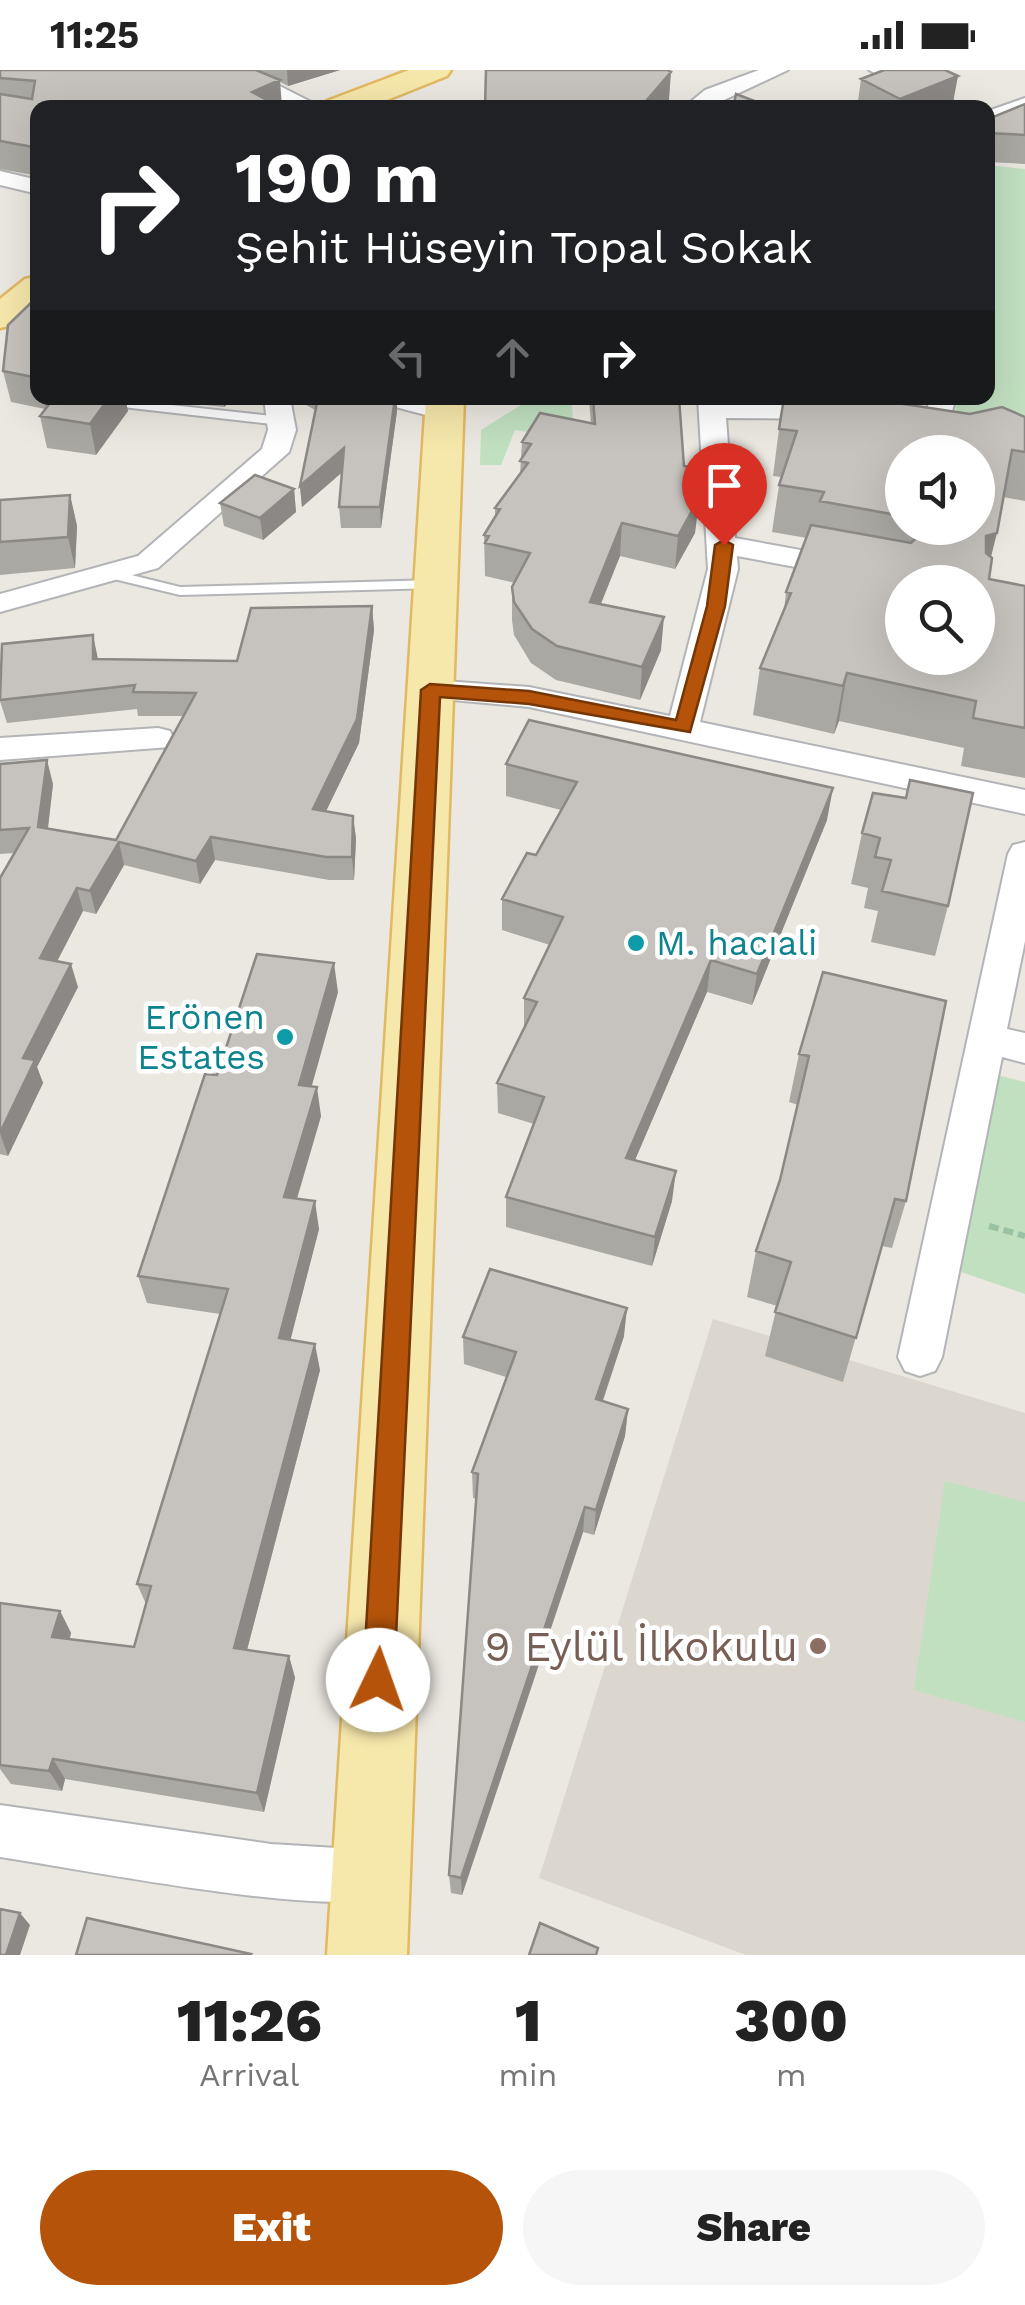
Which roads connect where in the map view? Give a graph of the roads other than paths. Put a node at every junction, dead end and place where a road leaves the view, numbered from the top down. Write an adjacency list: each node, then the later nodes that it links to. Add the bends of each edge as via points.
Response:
1 (231, 70): 6 (street)
2 (436, 70): 6 (main road)
3 (445, 70): 8 (main road, via 430,86)
4 (778, 70): 9 (street)
5 (878, 70): 10 (street)
6 (352, 96): 7 (main road)
7 (380, 100)
8 (430, 100)
9 (703, 100)
10 (940, 100)
11 (1025, 104): 12 (street)
12 (995, 115)
13 (3, 181): 14 (street)
14 (30, 186)
15 (30, 270): 16 (main road)
16 (0, 293)
17 (30, 293): 18 (main road)
18 (0, 316)
19 (206, 405): 24 (lane)
20 (428, 405): 32 (main road)
21 (712, 405): 29 (street)
22 (732, 405): 25 (street)
23 (941, 405): 27 (street)
24 (279, 409): 30 (street, via 280,440 264,464 160,554)
25 (862, 414)
26 (906, 421): 27 (street)
27 (936, 426): 28 (street)
28 (972, 431)
29 (724, 545): 31 (street); 35 (street, via 716,606)
30 (115, 574): 32 (lane, via 180,591); 33 (street)
31 (885, 574)
32 (436, 584): 34 (main road)
33 (0, 602)
34 (430, 690): 35 (street, via 529,697); 44 (main road)
35 (683, 728): 38 (street)
36 (158, 738): 37 (street)
37 (0, 750)
38 (1025, 802)
39 (1025, 854): 40 (street)
40 (986, 1039): 41 (street); 42 (street)
41 (1025, 1048)
42 (920, 1357)
43 (0, 1831): 44 (street, via 271,1870)
44 (369, 1877): 45 (main road)
45 (367, 1955)

